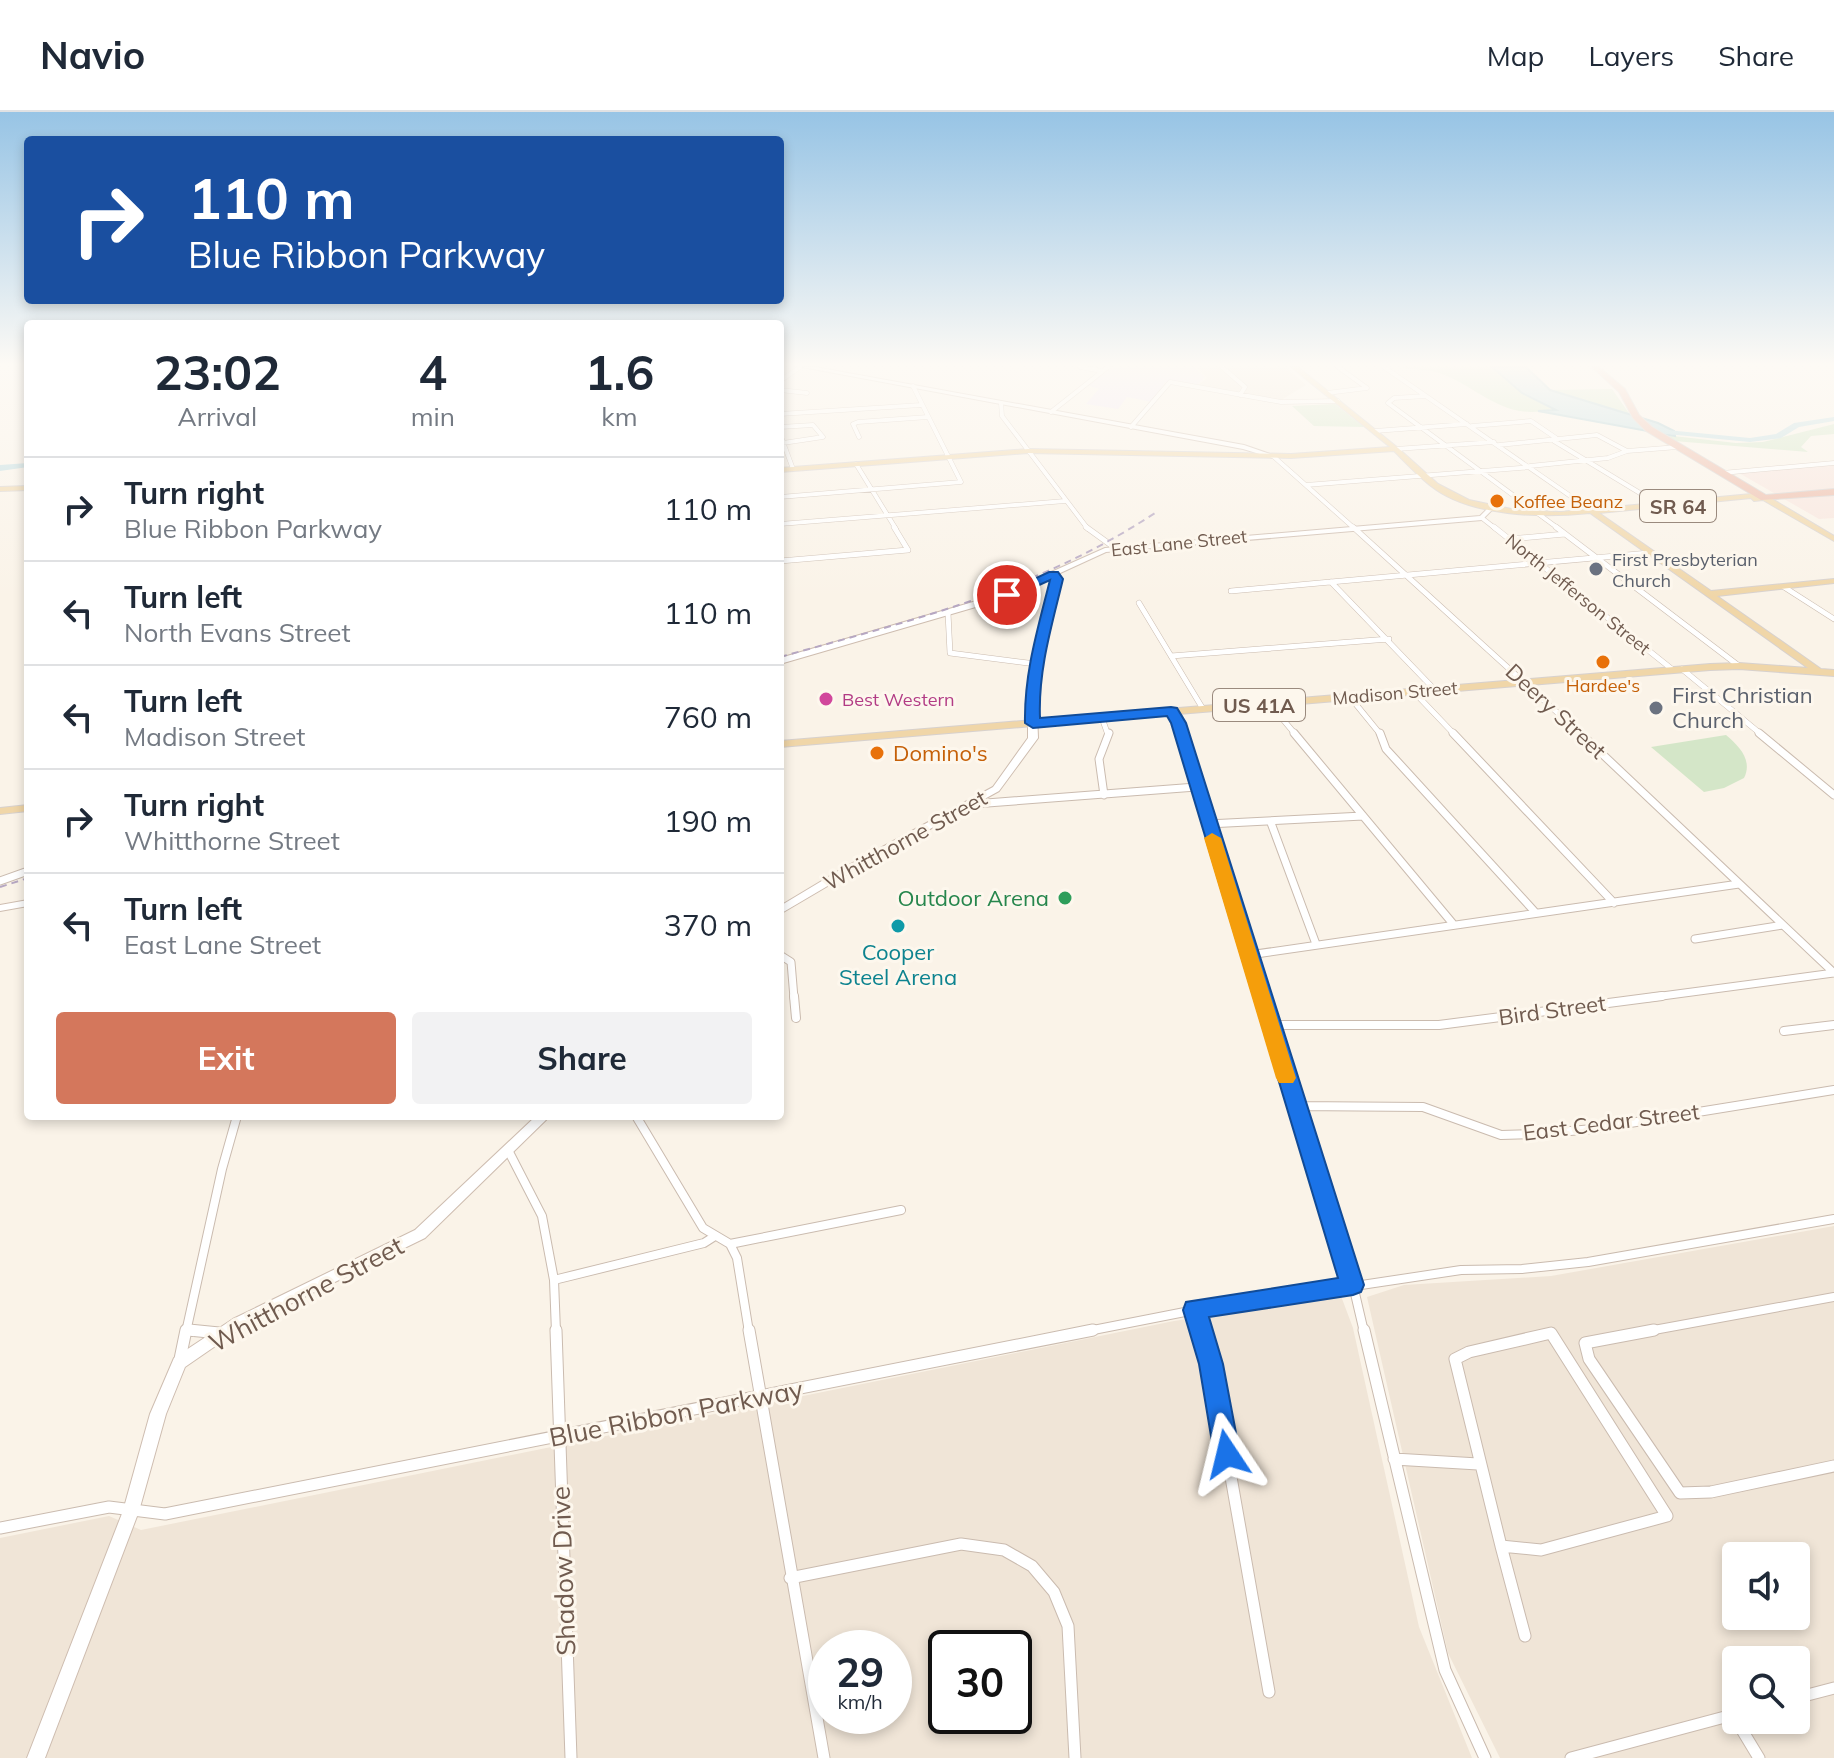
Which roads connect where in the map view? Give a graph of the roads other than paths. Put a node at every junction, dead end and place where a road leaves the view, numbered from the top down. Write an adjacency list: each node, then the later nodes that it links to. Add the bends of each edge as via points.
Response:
1 (941, 444): 19 (street)
2 (1023, 444): 14 (street)
3 (1212, 444): 16 (street)
4 (1390, 444): 13 (main road, North Jefferson Street)
5 (1442, 444): 11 (street)
6 (1497, 444): 11 (street); 23 (street)
7 (1561, 444): 20 (street)
8 (1614, 444): 15 (street)
9 (1672, 444): 12 (highway)
10 (784, 446): 24 (street)
11 (1445, 446): 13 (street); 26 (street)
12 (1678, 447): 15 (street); 27 (highway)
13 (1396, 449): 18 (main road); 28 (main road, North Jefferson Street / SR 64)
14 (1028, 451): 16 (main road); 19 (main road); 36 (street)
15 (1627, 451): 20 (street)
16 (1252, 452): 17 (main road); 18 (main road)
17 (1273, 456): 18 (main road); 29 (street, Deery Street)
18 (1298, 456)
19 (948, 457): 22 (main road); 32 (street, via 961,482)
20 (1588, 461): 23 (street); 37 (street)
21 (1834, 463): 27 (street)
22 (856, 464): 24 (main road); 32 (street)
23 (1530, 467): 26 (street); 39 (street)
24 (793, 469): 25 (main road)
25 (784, 470)
26 (1480, 471): 28 (street); 40 (street)
27 (1726, 472): 34 (highway)
28 (1423, 475): 29 (street); 38 (main road, North Jefferson Street / SR 64, via 1447,493)
29 (1306, 485): 44 (street, Deery Street)
30 (24, 488): 31 (main road)
31 (0, 489)
32 (871, 490): 35 (street); 41 (street)
33 (1834, 490): 34 (highway)
34 (1766, 496): 37 (main road, SR 64); 46 (main road)
35 (784, 497)
36 (1066, 502): 41 (street); 48 (street, via 1088,530)
37 (1660, 505): 39 (main road, SR 64)
38 (1491, 508): 40 (main road, SR 64); 42 (street)
39 (1592, 511): 40 (main road, SR 64); 49 (main road)
40 (1538, 515): 45 (street)
41 (888, 516): 43 (street); 51 (street, via 908,550)
42 (1482, 518): 44 (street, East Lane Street); 47 (street, North Jefferson Street)
43 (784, 524)
44 (1356, 528): 48 (street, East Lane Street); 54 (street, Deery Street)
45 (1565, 534): 47 (street); 50 (street)
46 (1832, 535)
47 (1509, 539): 52 (street, North Jefferson Street)
48 (1115, 548): 53 (street, East Lane Street)
49 (1649, 553): 50 (street); 59 (main road)
50 (1596, 557): 52 (street); 67 (street)
51 (784, 561)
52 (1539, 563): 54 (street); 68 (street, North Jefferson Street)
53 (1054, 574): 61 (street, East Lane Street); 66 (street, Whitthorne Street, via 1057,584)
54 (1408, 575): 55 (street); 71 (street, Deery Street)
55 (1331, 582): 58 (street); 63 (street)
56 (1834, 584): 57 (main road)
57 (1788, 589): 59 (main road); 62 (street)
58 (1231, 591)
59 (1713, 597): 69 (main road)
60 (1139, 603): 64 (street)
61 (948, 613): 65 (street, East Lane Street); 66 (street, via 950,653)
62 (1834, 619)
63 (1389, 639): 64 (street); 73 (street)
64 (1171, 656): 77 (street)
65 (784, 660)
66 (1036, 664): 80 (street, Whitthorne Street)
67 (1739, 666): 68 (main road, Madison Street / US 41A); 69 (main road, Madison Street / US 41A)
68 (1678, 670): 71 (main road, Madison Street / US 41A); 84 (street, North Jefferson Street)
69 (1819, 672): 70 (main road, US 41A); 72 (main road)
70 (1834, 673)
71 (1526, 682): 73 (main road, Madison Street / US 41A); 93 (street, Deery Street)
72 (1834, 682)
73 (1435, 690): 74 (main road, Madison Street / US 41A)
74 (1413, 691): 75 (main road, Madison Street / US 41A); 94 (street)
75 (1350, 697): 76 (main road, Madison Street / US 41A); 98 (street, via 1379,731 1386,749)
76 (1270, 704): 77 (main road, Madison Street / US 41A); 88 (street)
77 (1203, 709): 78 (main road, Madison Street / US 41A)
78 (1171, 711): 79 (main road, Madison Street / US 41A); 82 (street)
79 (1102, 718): 80 (main road, Madison Street / US 41A); 83 (street, via 1109,733 1099,759)
80 (1033, 723): 81 (main road, Madison Street / US 41A); 85 (street, Whitthorne Street, via 1027,750 996,789)
81 (784, 744)
82 (1196, 787): 83 (street); 90 (street)
83 (1104, 795): 85 (street)
84 (1834, 795)
85 (974, 804): 97 (street, Whitthorne Street)
86 (24, 808): 87 (main road)
87 (0, 811)
88 (1363, 816): 89 (street); 99 (street)
89 (1271, 823): 90 (street); 102 (street)
90 (1208, 824): 103 (street)
91 (24, 872): 92 (street)
92 (0, 881)
93 (1739, 884): 94 (street); 100 (street, Deery Street)
94 (1614, 903): 98 (street)
95 (24, 904): 96 (street)
96 (0, 908)
97 (784, 909)
98 (1535, 912): 99 (street)
99 (1454, 925): 102 (street)
100 (1783, 925): 101 (street); 105 (street, Deery Street)
101 (1695, 939)
102 (1316, 944): 103 (street)
103 (1249, 955): 107 (street)
104 (784, 958): 106 (street, via 791,962)
105 (1834, 973): 107 (street, Bird Street, via 1439,1025)
106 (796, 1018)
107 (1270, 1025): 111 (street)
108 (1834, 1025): 109 (street)
109 (1784, 1031)
110 (1834, 1090): 111 (street, East Cedar Street, via 1536,1134 1501,1135 1423,1107)
111 (1295, 1106): 121 (street)
112 (236, 1120): 124 (street)
113 (540, 1120): 115 (street, Whitthorne Street)
114 (638, 1120): 118 (street, via 703,1228)
115 (509, 1152): 120 (street, Shadow Drive, via 542,1216); 125 (street, Whitthorne Street, via 420,1234)
116 (901, 1210): 119 (street)
117 (1834, 1219): 121 (street, Blue Ribbon Parkway, via 1588,1262 1461,1270)
118 (715, 1236): 119 (street); 120 (street)
119 (730, 1244): 127 (street, via 737,1258)
120 (554, 1280): 128 (street, Shadow Drive)
121 (1353, 1285): 123 (street, Blue Ribbon Parkway); 129 (street)
122 (1834, 1297): 131 (street, via 1585,1343 1589,1359 1680,1493 1711,1492)
123 (1195, 1310): 127 (street, Blue Ribbon Parkway); 138 (street, via 1211,1364)
124 (187, 1329): 125 (street); 126 (street)
125 (225, 1332): 126 (street, Whitthorne Street)
126 (179, 1363): 132 (street, via 158,1414)
127 (760, 1396): 128 (street, Blue Ribbon Parkway); 135 (street)
128 (558, 1437): 132 (street, Blue Ribbon Parkway, via 165,1514); 143 (street, Shadow Drive)
129 (1394, 1459): 130 (street); 146 (street, via 1445,1670)
130 (1478, 1464): 134 (street); 134 (street, via 1455,1359 1551,1333 1667,1516 1541,1550)
131 (1834, 1466)
132 (131, 1511): 133 (street, Blue Ribbon Parkway, via 109,1507); 142 (street)
133 (0, 1528)
134 (1500, 1546): 136 (street)
135 (790, 1578): 144 (street); 145 (street, via 961,1544 1004,1550 1032,1566 1054,1592 1068,1626)
136 (1525, 1636)
137 (1834, 1688): 139 (street)
138 (1269, 1692)
139 (1810, 1694)
140 (1722, 1720): 147 (street)
141 (1745, 1734): 148 (street)
142 (36, 1758)
143 (571, 1758)
144 (824, 1758)
145 (1075, 1758)
146 (1485, 1758)
147 (1571, 1758)
148 (1759, 1758)

